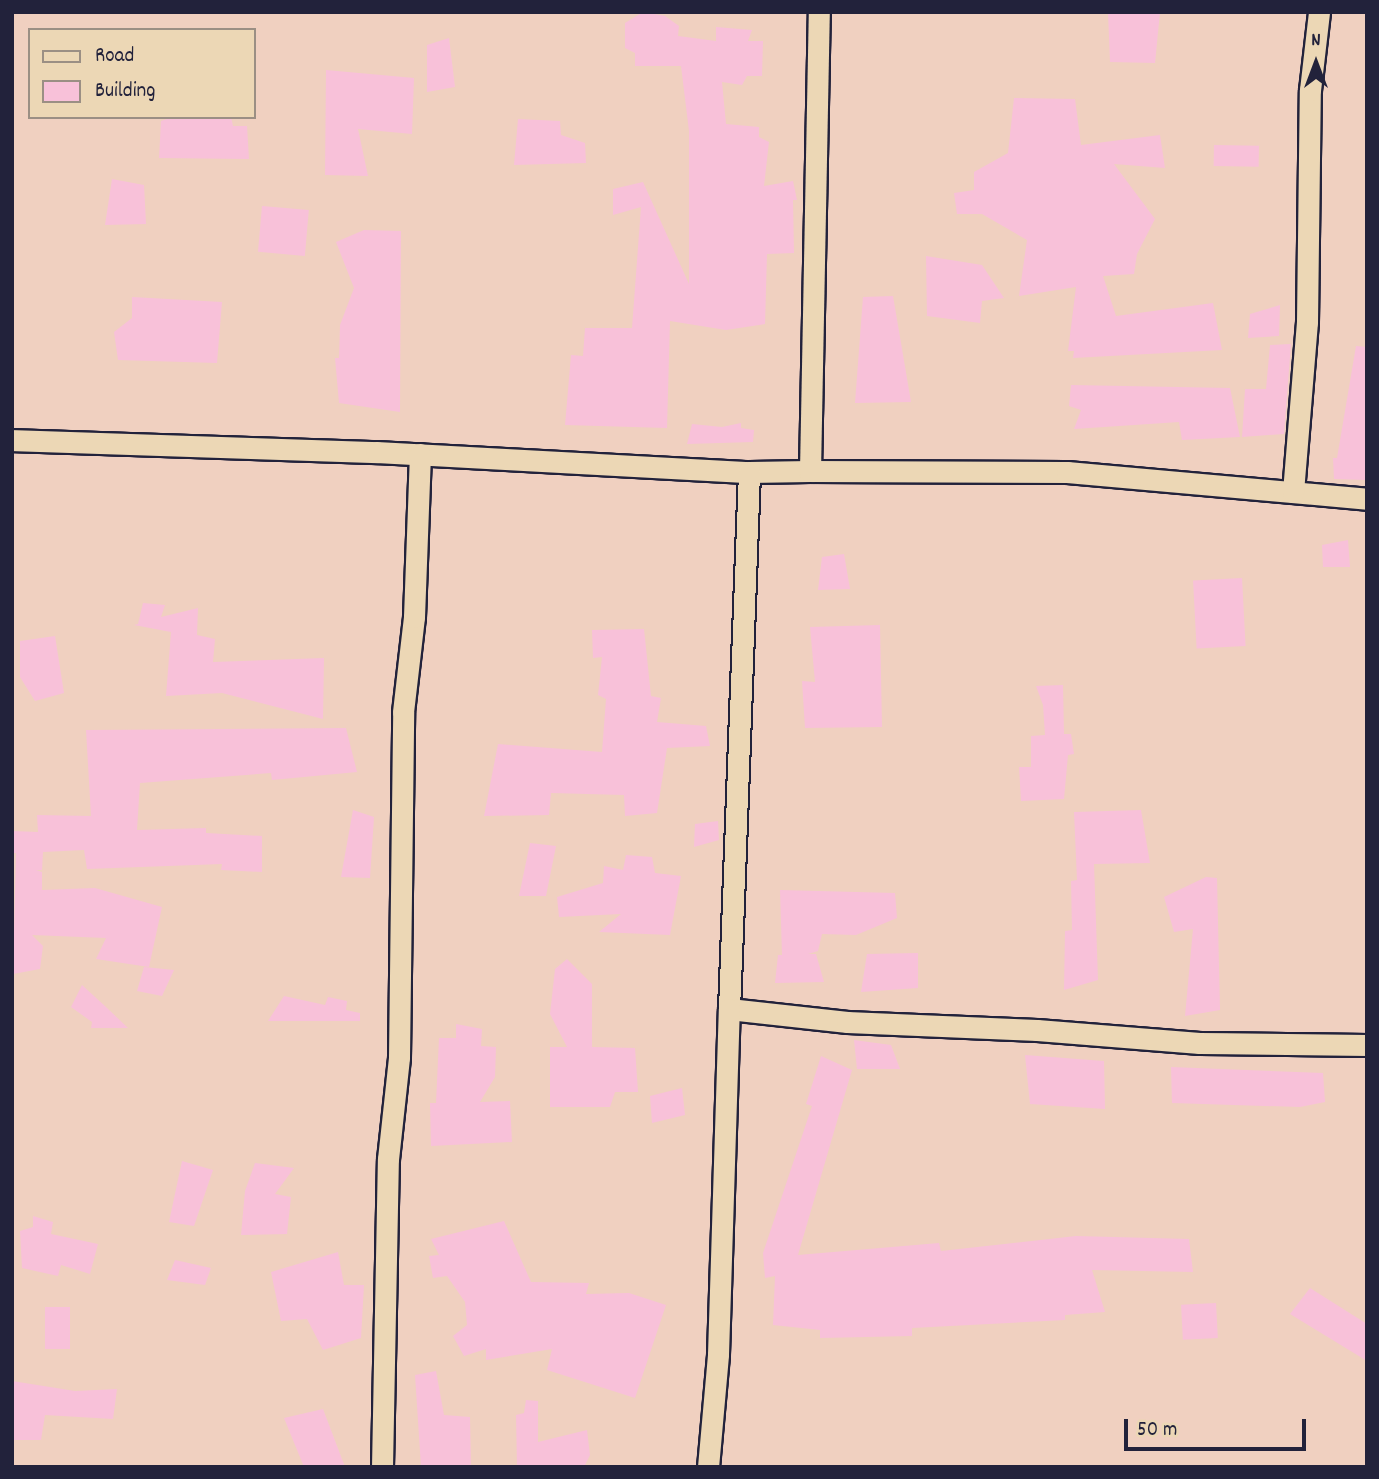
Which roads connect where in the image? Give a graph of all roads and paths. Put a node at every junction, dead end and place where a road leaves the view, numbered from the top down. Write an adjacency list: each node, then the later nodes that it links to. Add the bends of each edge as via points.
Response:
1 (819, 12): 5 (street)
2 (1319, 12): 7 (street, via 1310,90 1307,322)
3 (12, 440): 4 (street)
4 (420, 454): 6 (street); 11 (street, via 414,617 403,712 399,1057 388,1159)
5 (810, 471): 6 (street); 7 (street, via 1067,472)
6 (749, 472): 9 (street)
7 (1293, 492): 8 (street)
8 (1367, 499)
9 (729, 1009): 10 (street, via 847,1022 1199,1043); 12 (street, via 720,1315)
10 (1367, 1045)
11 (382, 1467)
12 (708, 1467)

